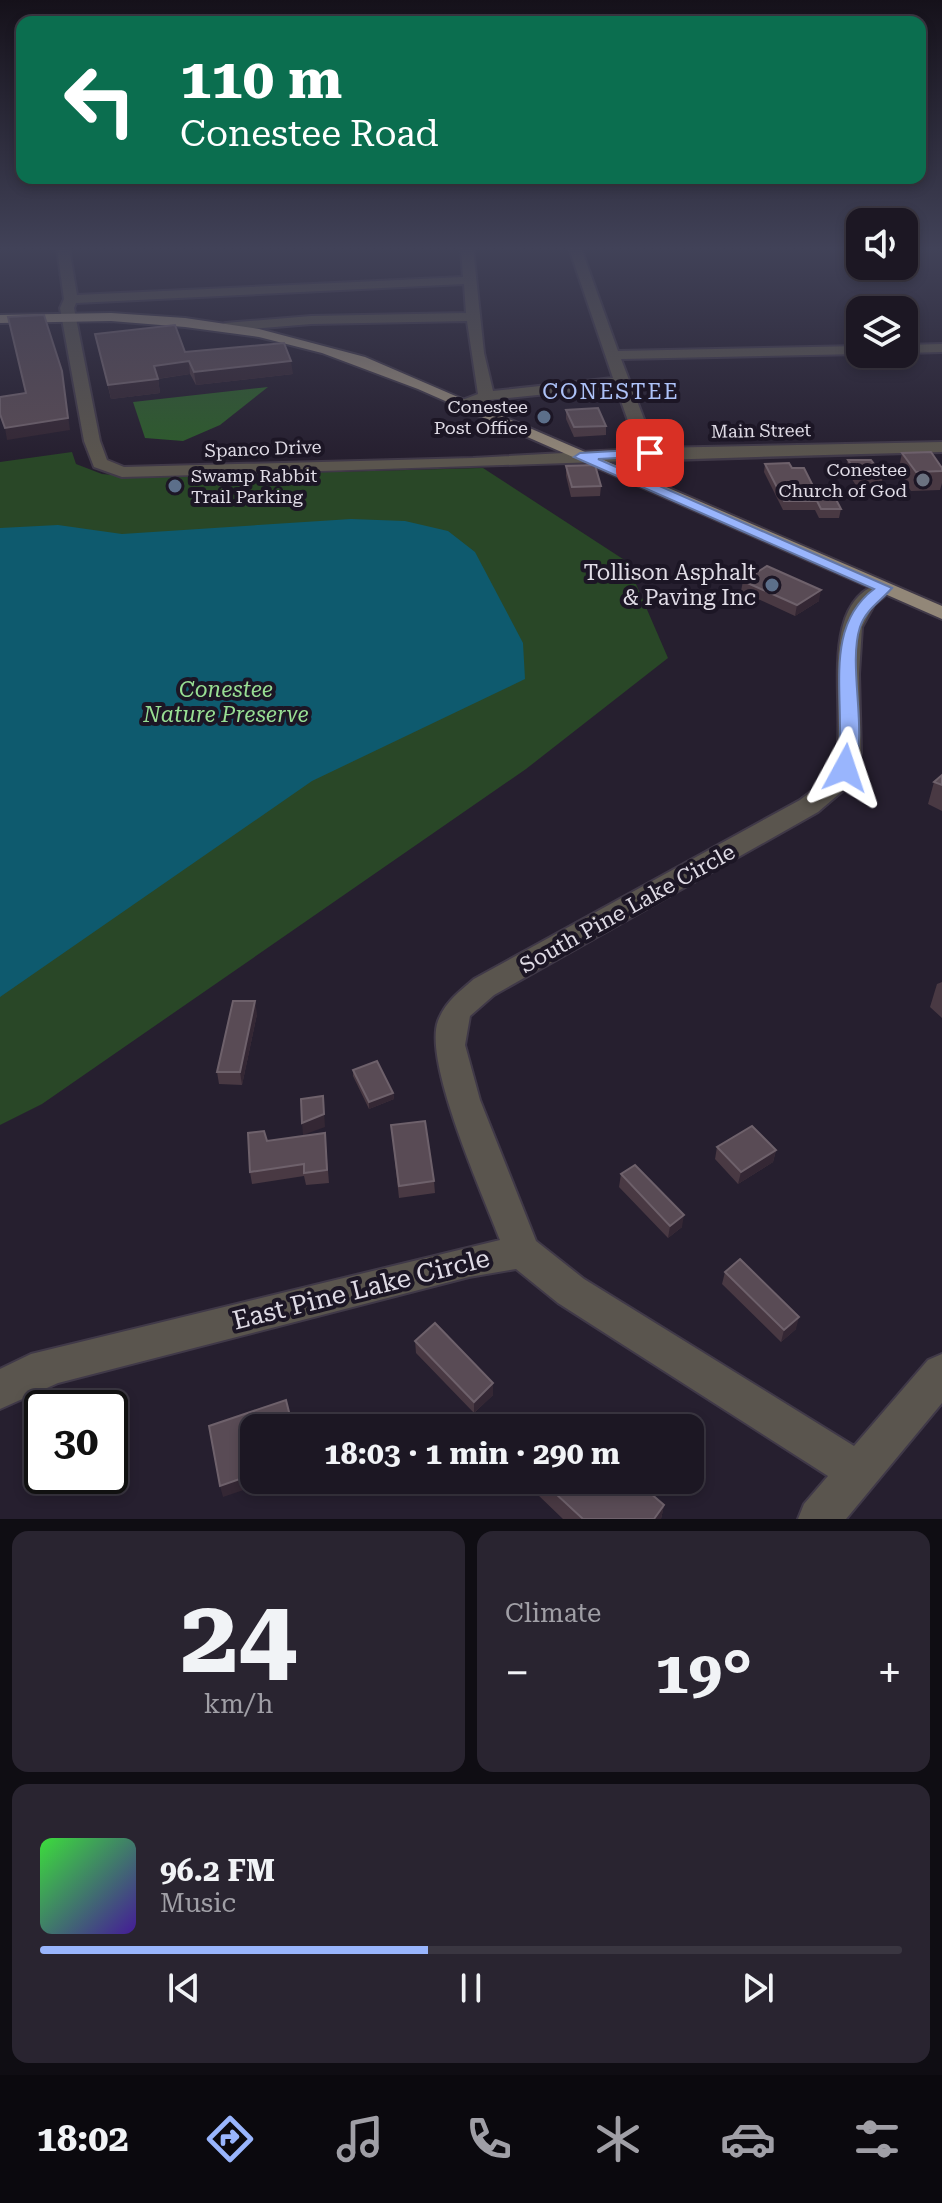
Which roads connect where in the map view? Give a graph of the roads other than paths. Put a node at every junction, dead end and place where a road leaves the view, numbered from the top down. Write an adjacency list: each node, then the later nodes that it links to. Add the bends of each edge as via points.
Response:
1 (72, 319): 16 (street, Spanco Drive, via 92,441 100,463 113,470 150,473)
2 (150, 319): 6 (main road)
3 (371, 319): 6 (street)
4 (474, 319): 12 (street)
5 (601, 319): 10 (street)
6 (225, 327): 13 (main road, via 330,351)
7 (942, 348): 8 (street)
8 (918, 349)
9 (846, 350): 10 (street)
10 (615, 355): 11 (street)
11 (623, 382): 12 (street); 15 (street)
12 (486, 396): 13 (street)
13 (463, 405): 16 (main road)
14 (942, 447): 15 (street, Main Street)
15 (650, 453): 16 (street, Main Street)
16 (580, 457): 17 (main road)
17 (884, 588): 18 (main road); 19 (street, South Pine Lake Circle, via 866,602 852,627 849,753 837,783 809,806 484,987 459,1009 450,1034 454,1067)
18 (942, 613)
19 (522, 1252): 21 (street, East Pine Lake Circle, via 58,1364); 22 (street, East Pine Lake Circle, via 571,1291)
20 (942, 1373): 22 (street)
21 (0, 1390)
22 (858, 1472): 23 (street)
23 (819, 1519)

